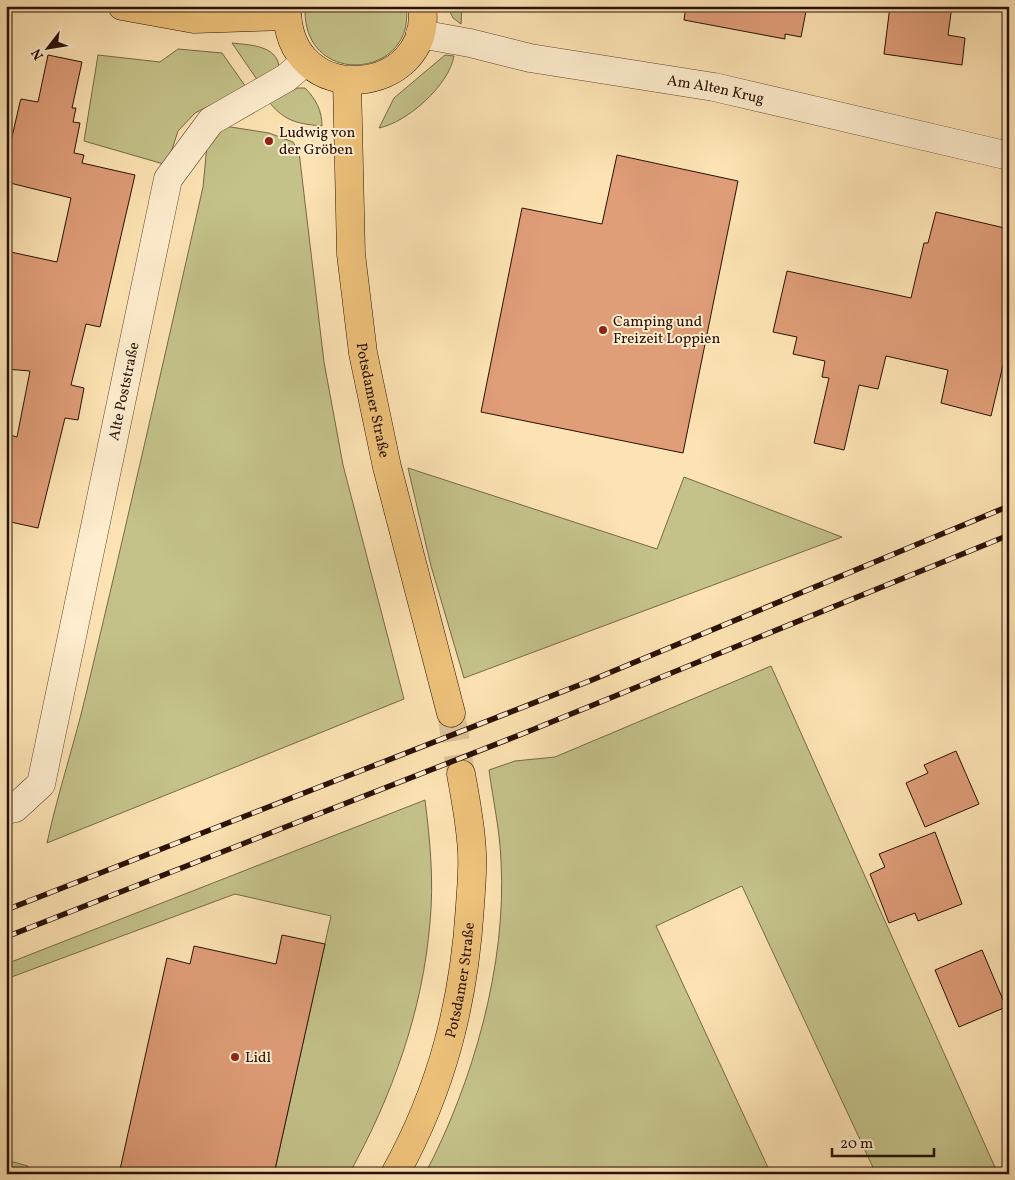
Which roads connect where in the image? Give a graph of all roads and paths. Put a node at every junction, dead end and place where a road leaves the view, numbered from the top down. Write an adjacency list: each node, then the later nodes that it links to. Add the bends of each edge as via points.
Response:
1 (122, 6): 3 (main road, via 194,20)
2 (422, 6): 4 (main road)
3 (287, 11): 5 (main road, via 291,36)
4 (420, 34): 6 (main road, via 409,54 392,70 371,80); 7 (street, Am Alten Krug, via 470,42 530,58 714,87)
5 (306, 61): 6 (main road, via 321,72); 10 (street, Alte Poststraße, via 286,78 211,121 168,179 41,784 15,808)
6 (347, 81): 8 (main road, Potsdamer Straße, via 351,254 363,353 387,467)
7 (1009, 156)
8 (451, 712)
9 (462, 774): 11 (main road, Potsdamer Straße, via 472,855 468,934 458,1008 439,1077 411,1145)
10 (6, 810)
11 (395, 1174)

